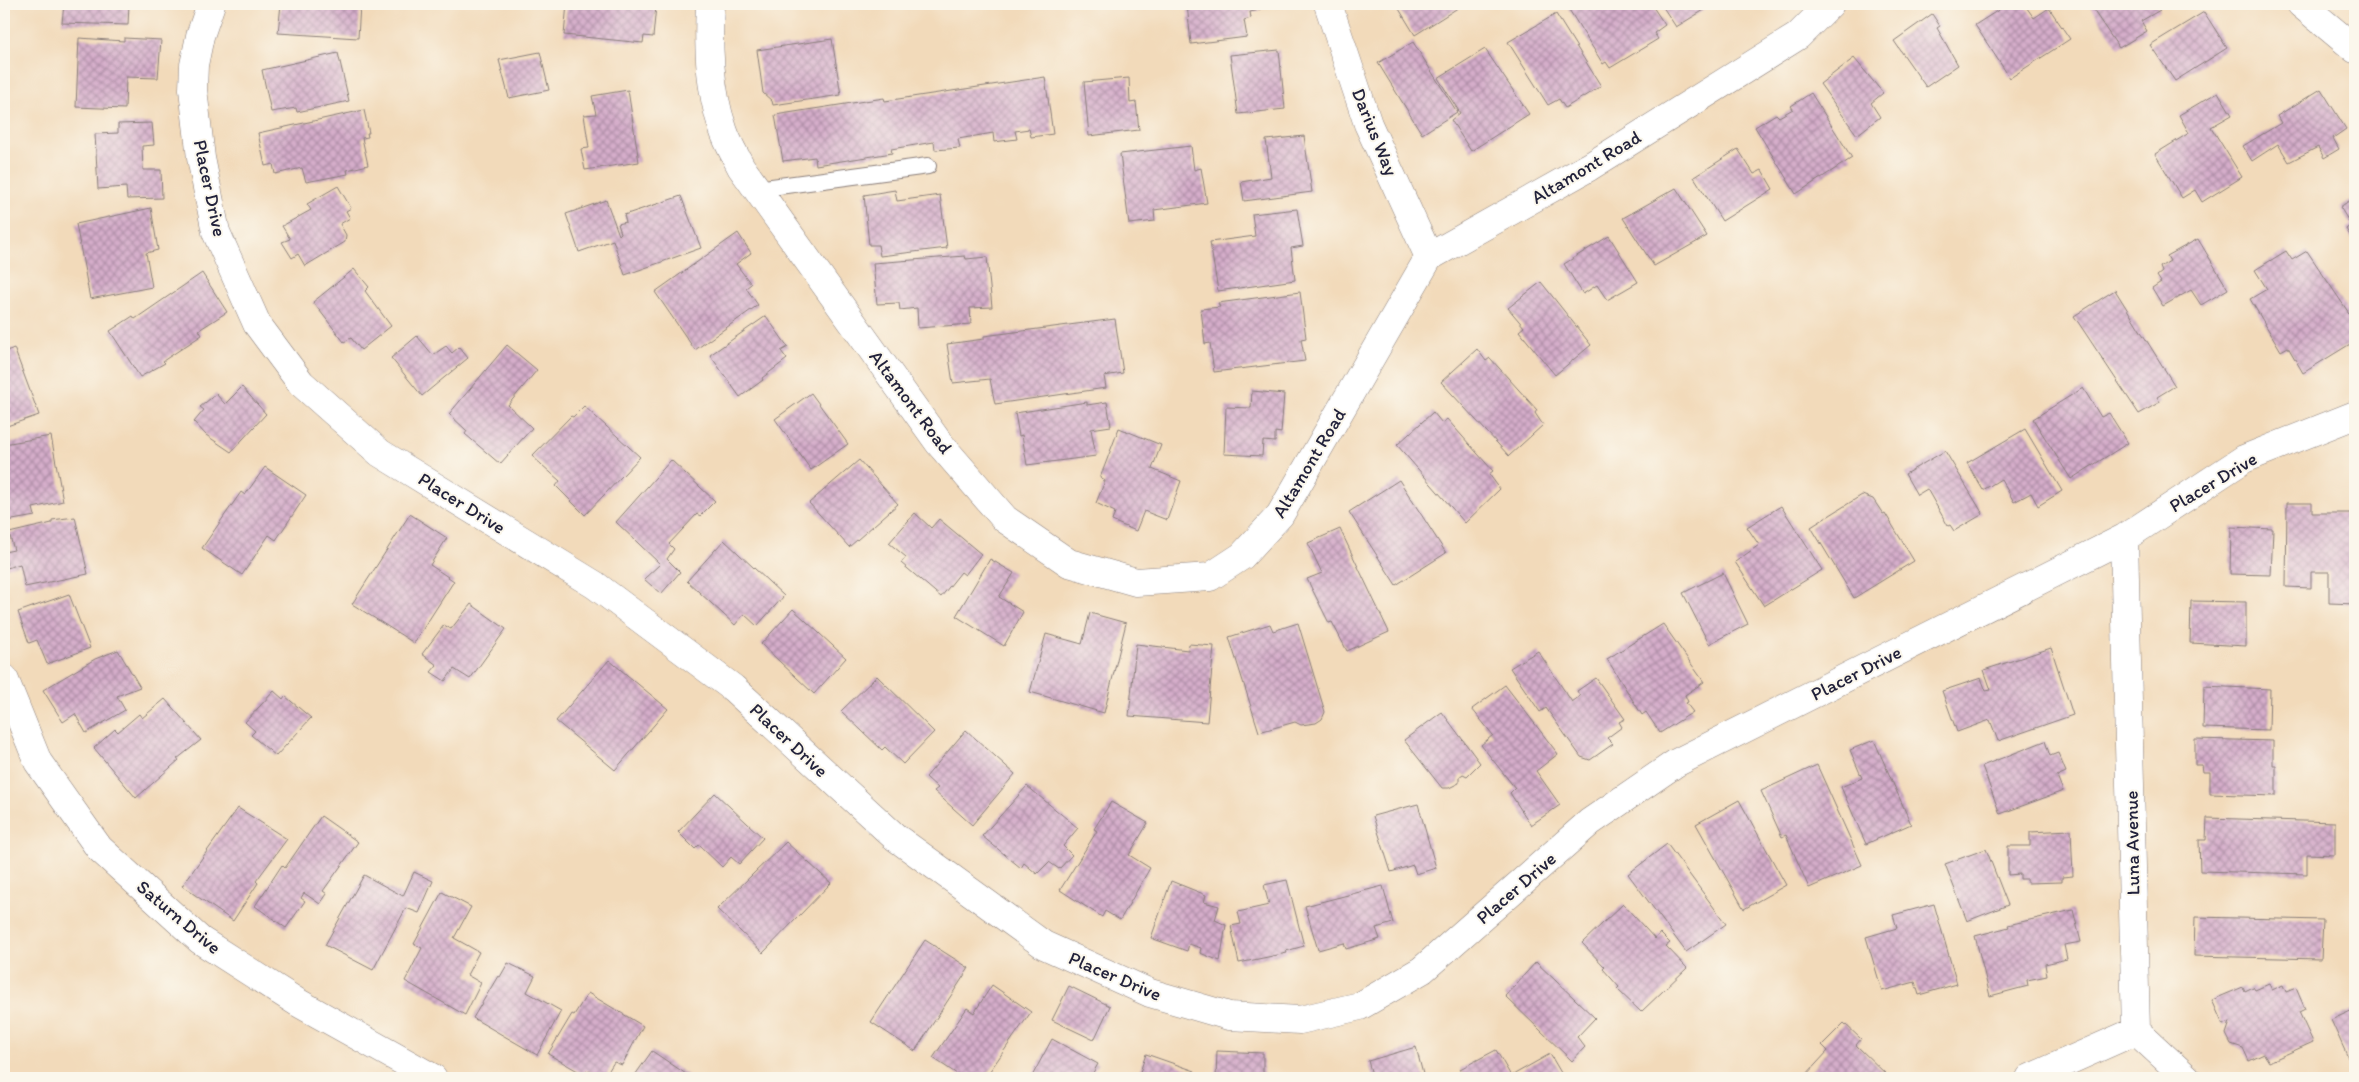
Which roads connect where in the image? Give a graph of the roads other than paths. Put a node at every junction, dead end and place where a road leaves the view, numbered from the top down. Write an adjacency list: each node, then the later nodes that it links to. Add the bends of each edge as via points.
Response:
1 (211, 4): 11 (street, Placer Drive, via 196,55 194,89 201,158 216,232 257,324 301,383 380,452 595,585 733,688 895,837 1044,944 1150,993 1229,1016 1300,1020 1360,1006 1422,970 1590,822 1676,764)
2 (710, 4): 8 (street, Altamont Road, via 708,46 714,94 723,130)
3 (1328, 4): 9 (street, Darius Way, via 1368,124)
4 (1830, 4): 9 (street, Altamont Road, via 1798,36 1598,162)
5 (2301, 4): 6 (street)
6 (2355, 49)
7 (928, 166): 8 (lane)
8 (756, 189): 9 (street, Altamont Road, via 939,443 1005,519 1069,563 1136,582 1210,577 1242,556 1280,515)
9 (1429, 257)
10 (2355, 415): 11 (street, Placer Drive, via 2244,459)
11 (2124, 538): 13 (street, Luna Avenue)
12 (4, 678): 14 (street, Saturn Drive, via 38,762 99,848 200,940 297,1002)
13 (2136, 1031): 15 (street); 16 (street)
14 (434, 1078)
15 (2030, 1078)
16 (2187, 1078)

